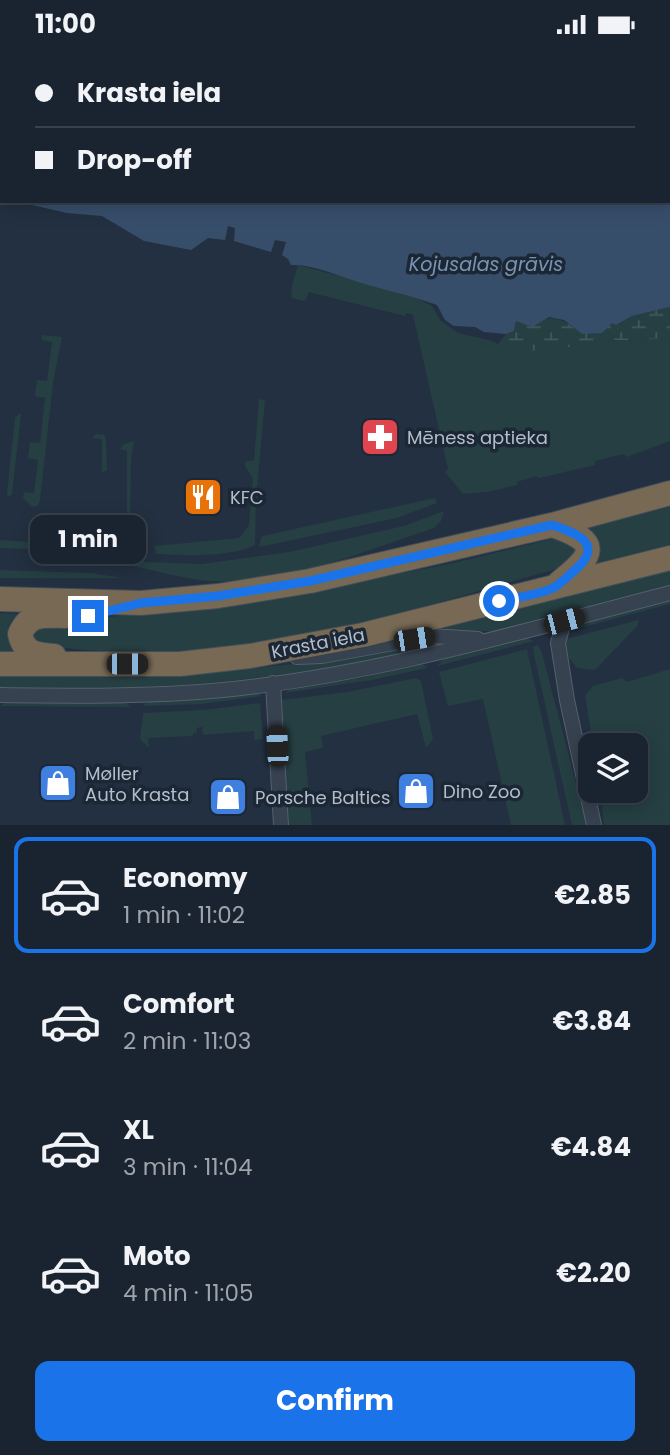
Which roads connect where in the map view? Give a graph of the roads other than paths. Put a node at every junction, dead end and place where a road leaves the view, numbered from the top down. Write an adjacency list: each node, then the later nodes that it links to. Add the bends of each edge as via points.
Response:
1 (670, 493): 2 (highway)
2 (552, 525): 4 (highway, via 577,533 589,552 584,562); 7 (highway, via 310,581)
3 (670, 558): 4 (highway, Krasta iela)
4 (553, 588): 10 (highway, Krasta iela, via 363,635)
5 (670, 593): 8 (street)
6 (0, 599): 7 (highway)
7 (141, 603): 12 (highway, via 88,616 34,616 20,634 23,645 35,655 107,657)
8 (564, 621): 9 (street); 16 (street, via 558,643 566,700)
9 (490, 639): 10 (street, via 432,636 322,656); 13 (street, via 382,666)
10 (250, 656): 12 (highway, Krasta iela)
11 (0, 664): 12 (highway, Krasta iela)
12 (127, 664)
13 (273, 683): 14 (street, via 137,696); 15 (street)
14 (0, 695)
15 (281, 825)
16 (594, 825)

